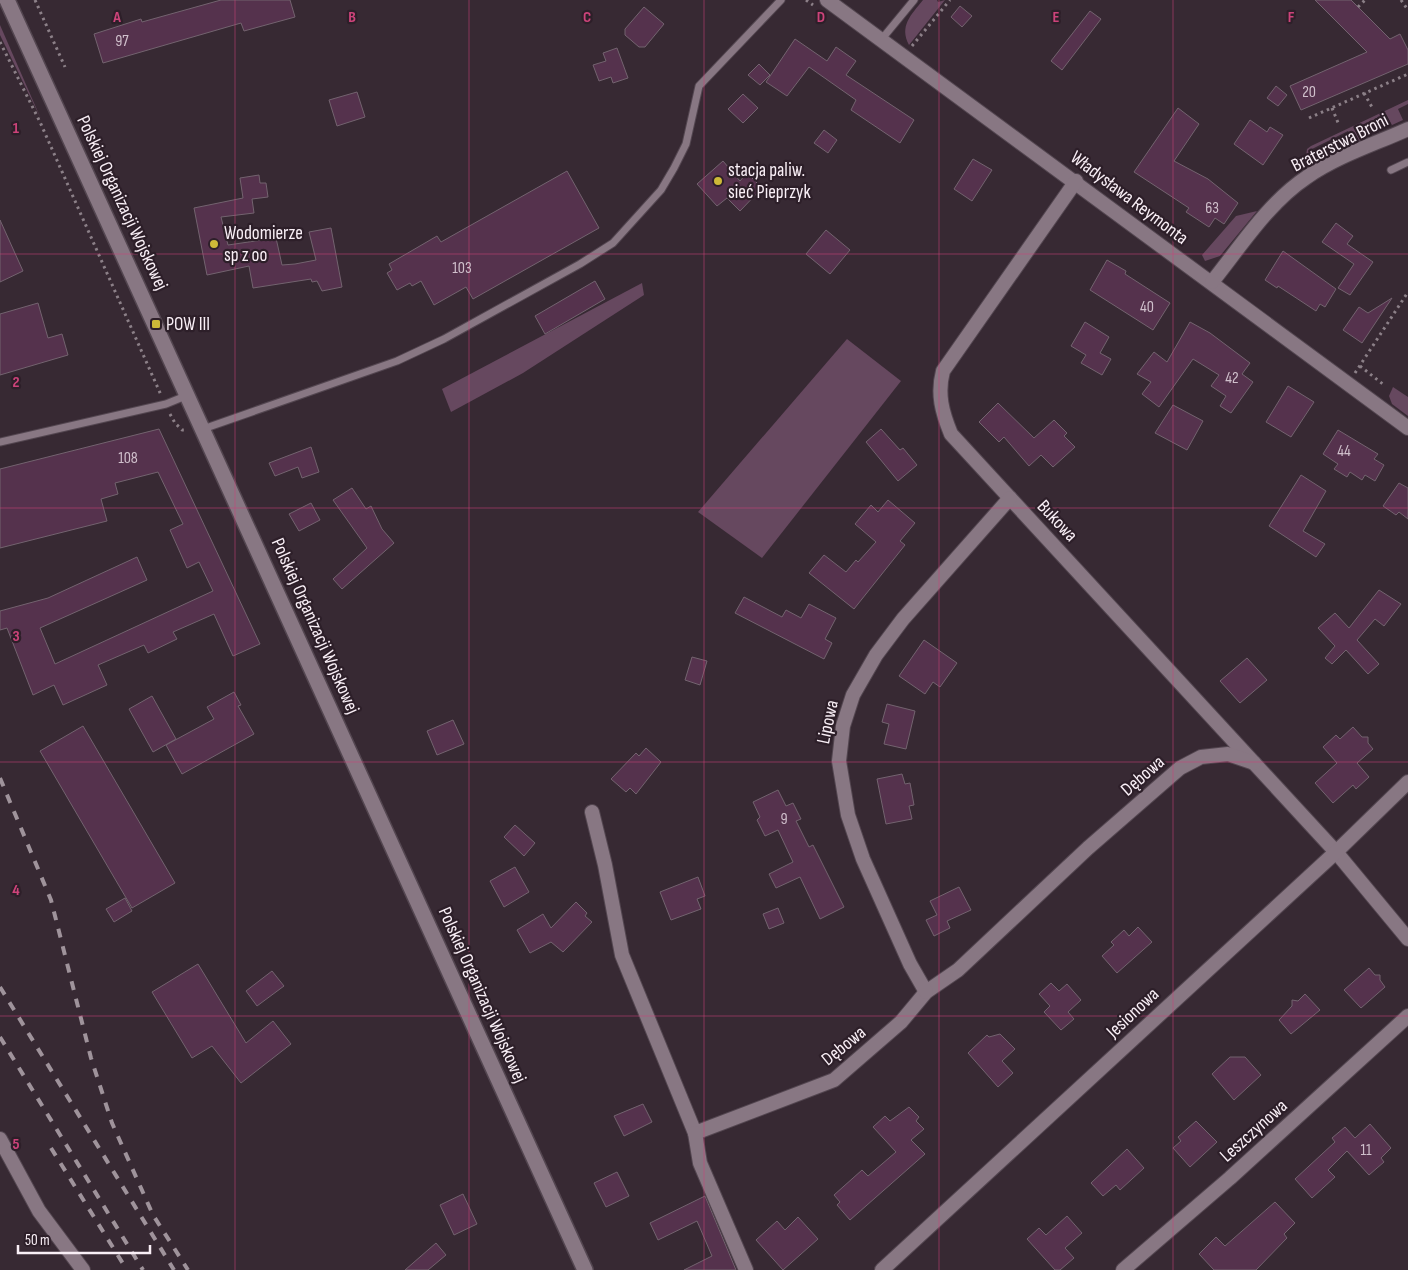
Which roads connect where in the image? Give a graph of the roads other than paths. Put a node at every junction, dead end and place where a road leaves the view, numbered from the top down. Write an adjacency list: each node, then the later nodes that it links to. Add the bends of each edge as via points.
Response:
1 (7, 0): 11 (main road, Polskiej Organizacji Wojskowej)
2 (781, 0): 13 (lane, via 699,86 686,144 674,168 661,190 612,243 580,264 397,361)
3 (827, 0): 5 (street, Władysława Reymonta)
4 (914, 0): 5 (lane)
5 (881, 40): 9 (street, Władysława Reymonta)
6 (1408, 129): 10 (street, Braterstwa Broni, via 1326,166 1300,182 1267,213)
7 (1408, 162): 8 (lane)
8 (1391, 170)
9 (1076, 181): 10 (street, Władysława Reymonta); 15 (street, Bukowa, via 955,352 943,371 940,384 942,414 951,434)
10 (1212, 282): 12 (street, Władysława Reymonta)
11 (188, 395): 13 (main road, Polskiej Organizacji Wojskowej); 14 (lane, via 166,404)
12 (1408, 428)
13 (204, 429): 26 (main road, Polskiej Organizacji Wojskowej)
14 (0, 442)
15 (1010, 498): 16 (street, Bukowa); 21 (street, Lipowa, via 903,619 876,655 853,695 843,726 840,760 848,816 867,868)
16 (1254, 762): 19 (street, Bukowa); 21 (street, Dębowa, via 1228,754 1200,757 1180,768 1088,848 958,970)
17 (1408, 782): 19 (street, Jesionowa)
18 (592, 812): 23 (street, via 622,955)
19 (1336, 852): 20 (street); 28 (street, Jesionowa)
20 (1408, 939)
21 (926, 992): 23 (street, Dębowa, via 901,1022 834,1080)
22 (1408, 1016): 29 (street, Leszczynowa, via 1230,1178)
23 (695, 1133): 27 (street, via 700,1162)
24 (0, 1140): 25 (street, via 40,1211)
25 (83, 1270)
26 (585, 1270)
27 (746, 1270)
28 (882, 1270)
29 (1123, 1270)

